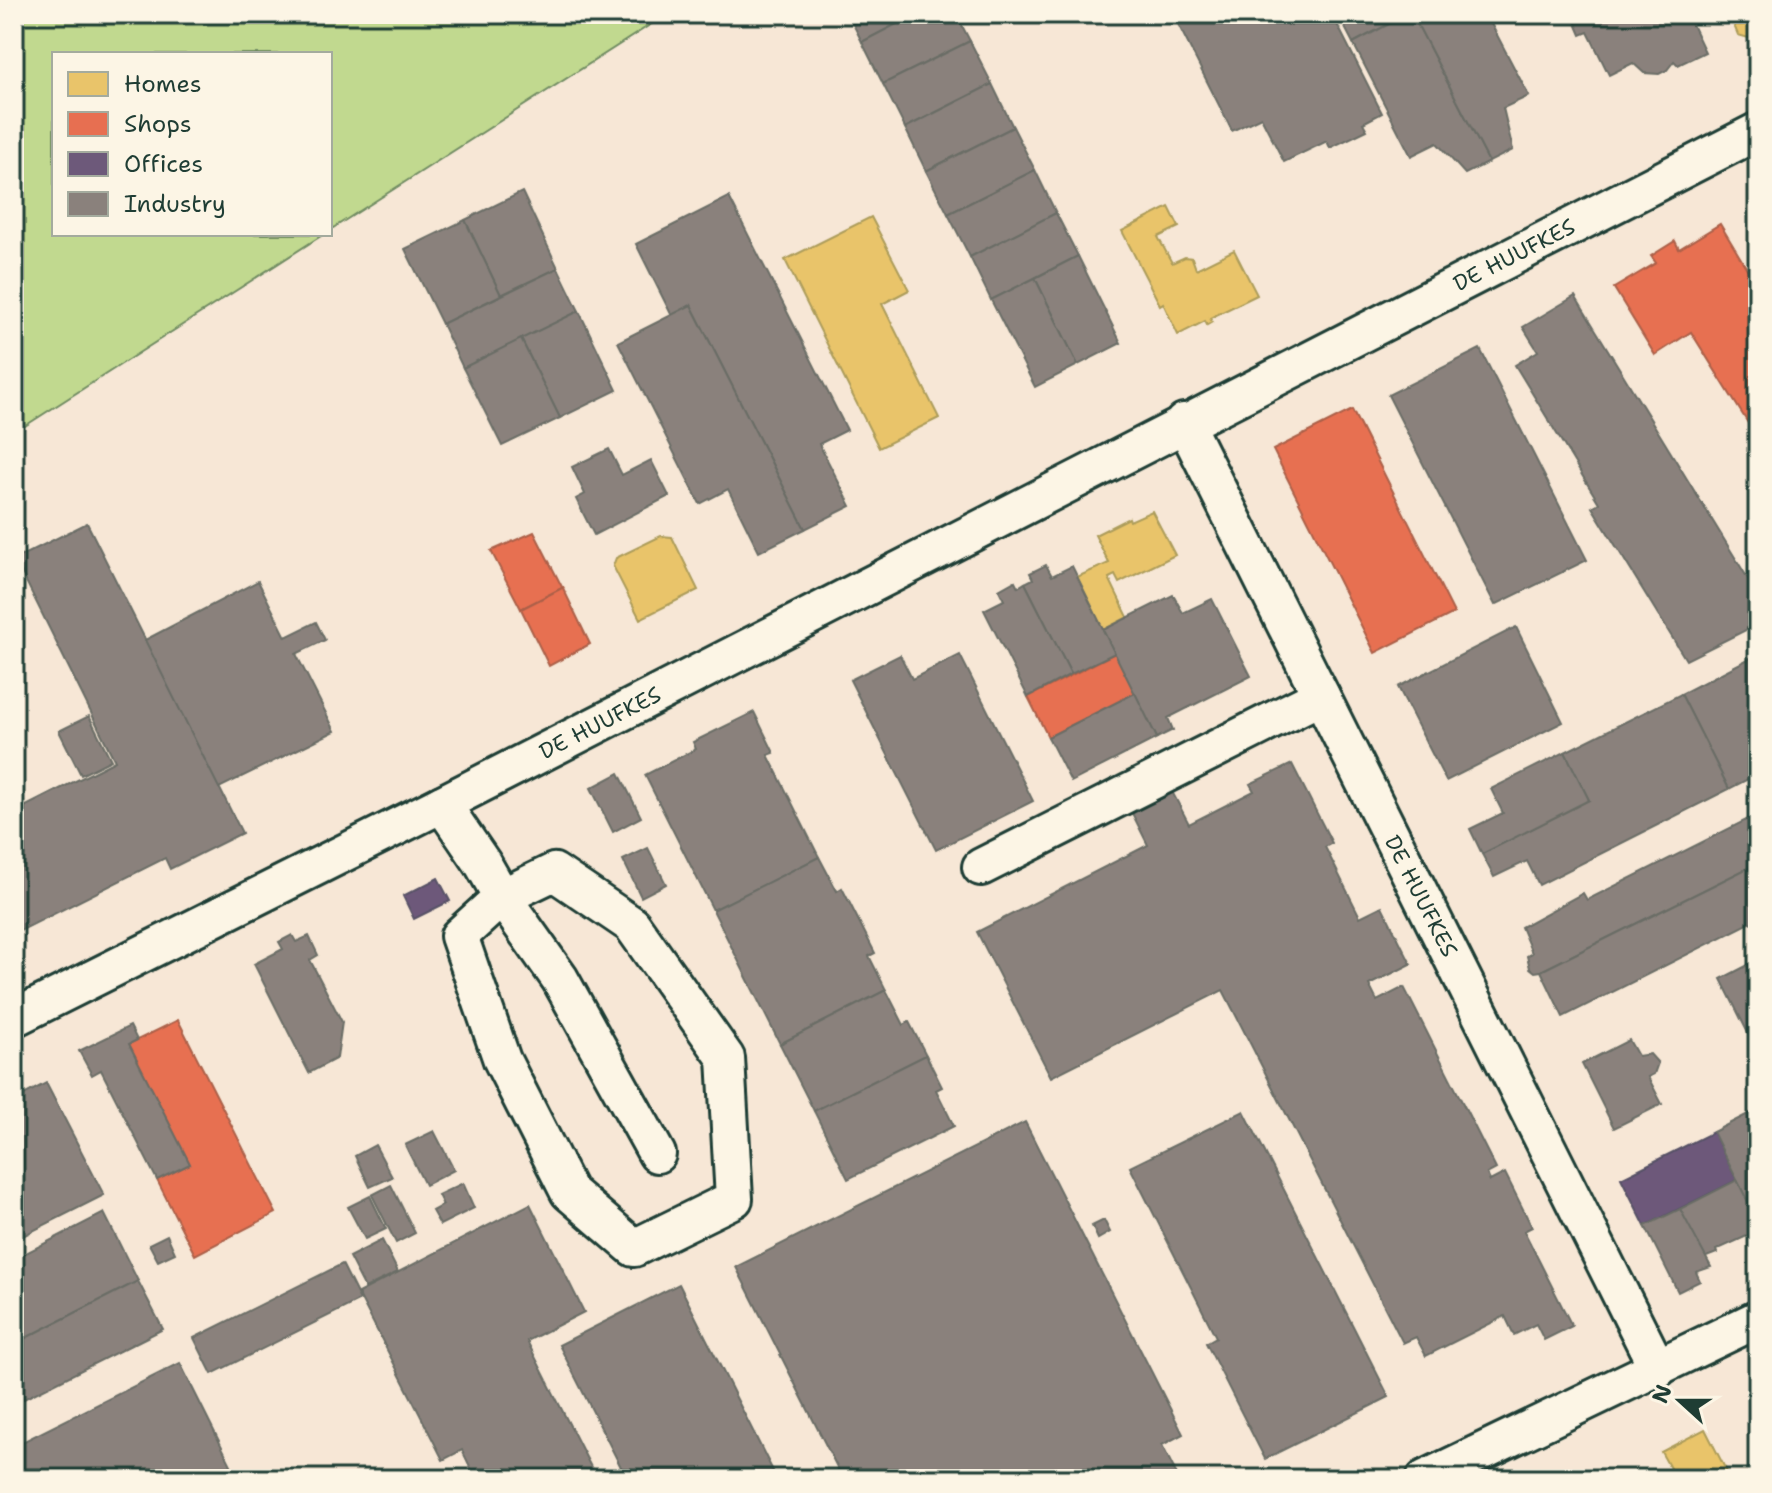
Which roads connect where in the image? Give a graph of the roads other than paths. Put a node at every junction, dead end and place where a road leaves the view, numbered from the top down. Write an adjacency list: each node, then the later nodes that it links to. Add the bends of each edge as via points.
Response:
1 (1758, 131): 2 (street, DE HUUFKES)
2 (1184, 422): 3 (street, DE HUUFKES); 4 (street, DE HUUFKES)
3 (1321, 696): 5 (street); 10 (street, DE HUUFKES)
4 (442, 804): 6 (street); 7 (street, DE HUUFKES)
5 (981, 867)
6 (502, 897): 6 (street, via 459,936 502,1060 569,1192 634,1248 734,1199 726,1058 632,925 554,872); 8 (street, via 560,979)
7 (14, 1018)
8 (657, 1154)
9 (1758, 1319): 10 (street)
10 (1658, 1369): 11 (street)
11 (1425, 1479)

